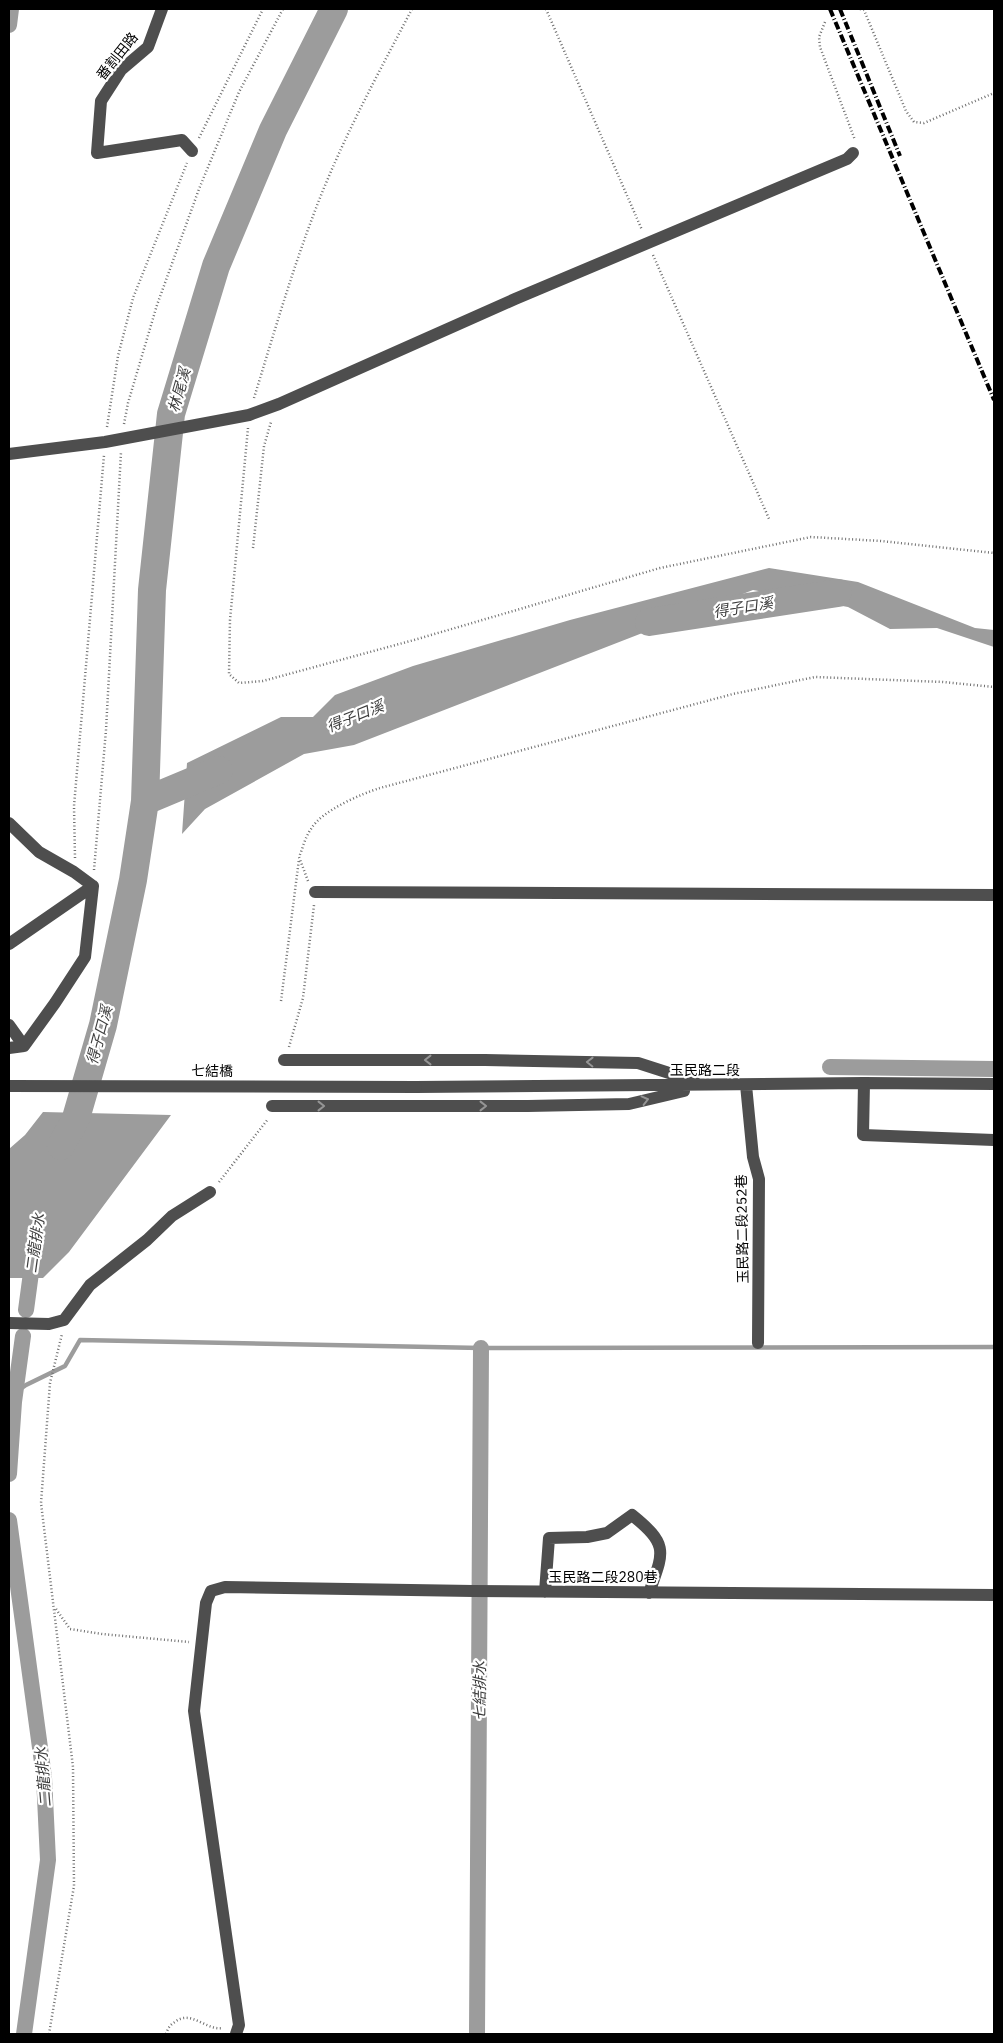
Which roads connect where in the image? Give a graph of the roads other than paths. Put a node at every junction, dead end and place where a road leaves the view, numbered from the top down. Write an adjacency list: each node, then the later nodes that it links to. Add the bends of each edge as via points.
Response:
1 (162, 9): 2 (street, 番割田路, via 148,47 121,70 101,101 97,153 182,140)
2 (192, 151)
3 (853, 154): 4 (street, via 249,415 105,442)
4 (9, 454)
5 (9, 823): 6 (street, via 39,852)
6 (93, 886): 9 (street); 11 (street, via 86,957)
7 (315, 892): 8 (street)
8 (994, 895)
9 (9, 944)
10 (9, 1025): 11 (street)
11 (24, 1046): 12 (street)
12 (9, 1048)
13 (284, 1060): 16 (street, one-way to 13, via 638,1064)
14 (864, 1083): 15 (street, 玉民路二段); 17 (street, 玉民路二段); 21 (street, via 863,1135)
15 (994, 1084)
16 (706, 1085): 17 (street, 玉民路二段); 19 (street, 玉民路二段); 20 (street, one-way to 16, via 629,1104)
17 (746, 1085): 24 (street, 玉民路二段252巷, via 753,1157 759,1179)
18 (9, 1086): 19 (street, 七結橋, bridge)
19 (416, 1087)
20 (272, 1106)
21 (994, 1140)
22 (210, 1192): 23 (street, via 172,1216 90,1286 64,1320 49,1324)
23 (9, 1323)
24 (758, 1343)
25 (544, 1592): 26 (street, 玉民路二段280巷); 26 (street, via 549,1538 607,1533 632,1515 660,1544 661,1560); 28 (street, 玉民路二段280巷, via 225,1587 211,1591 206,1603 194,1711)
26 (649, 1593): 27 (street, 玉民路二段280巷)
27 (994, 1595)
28 (237, 2029)

